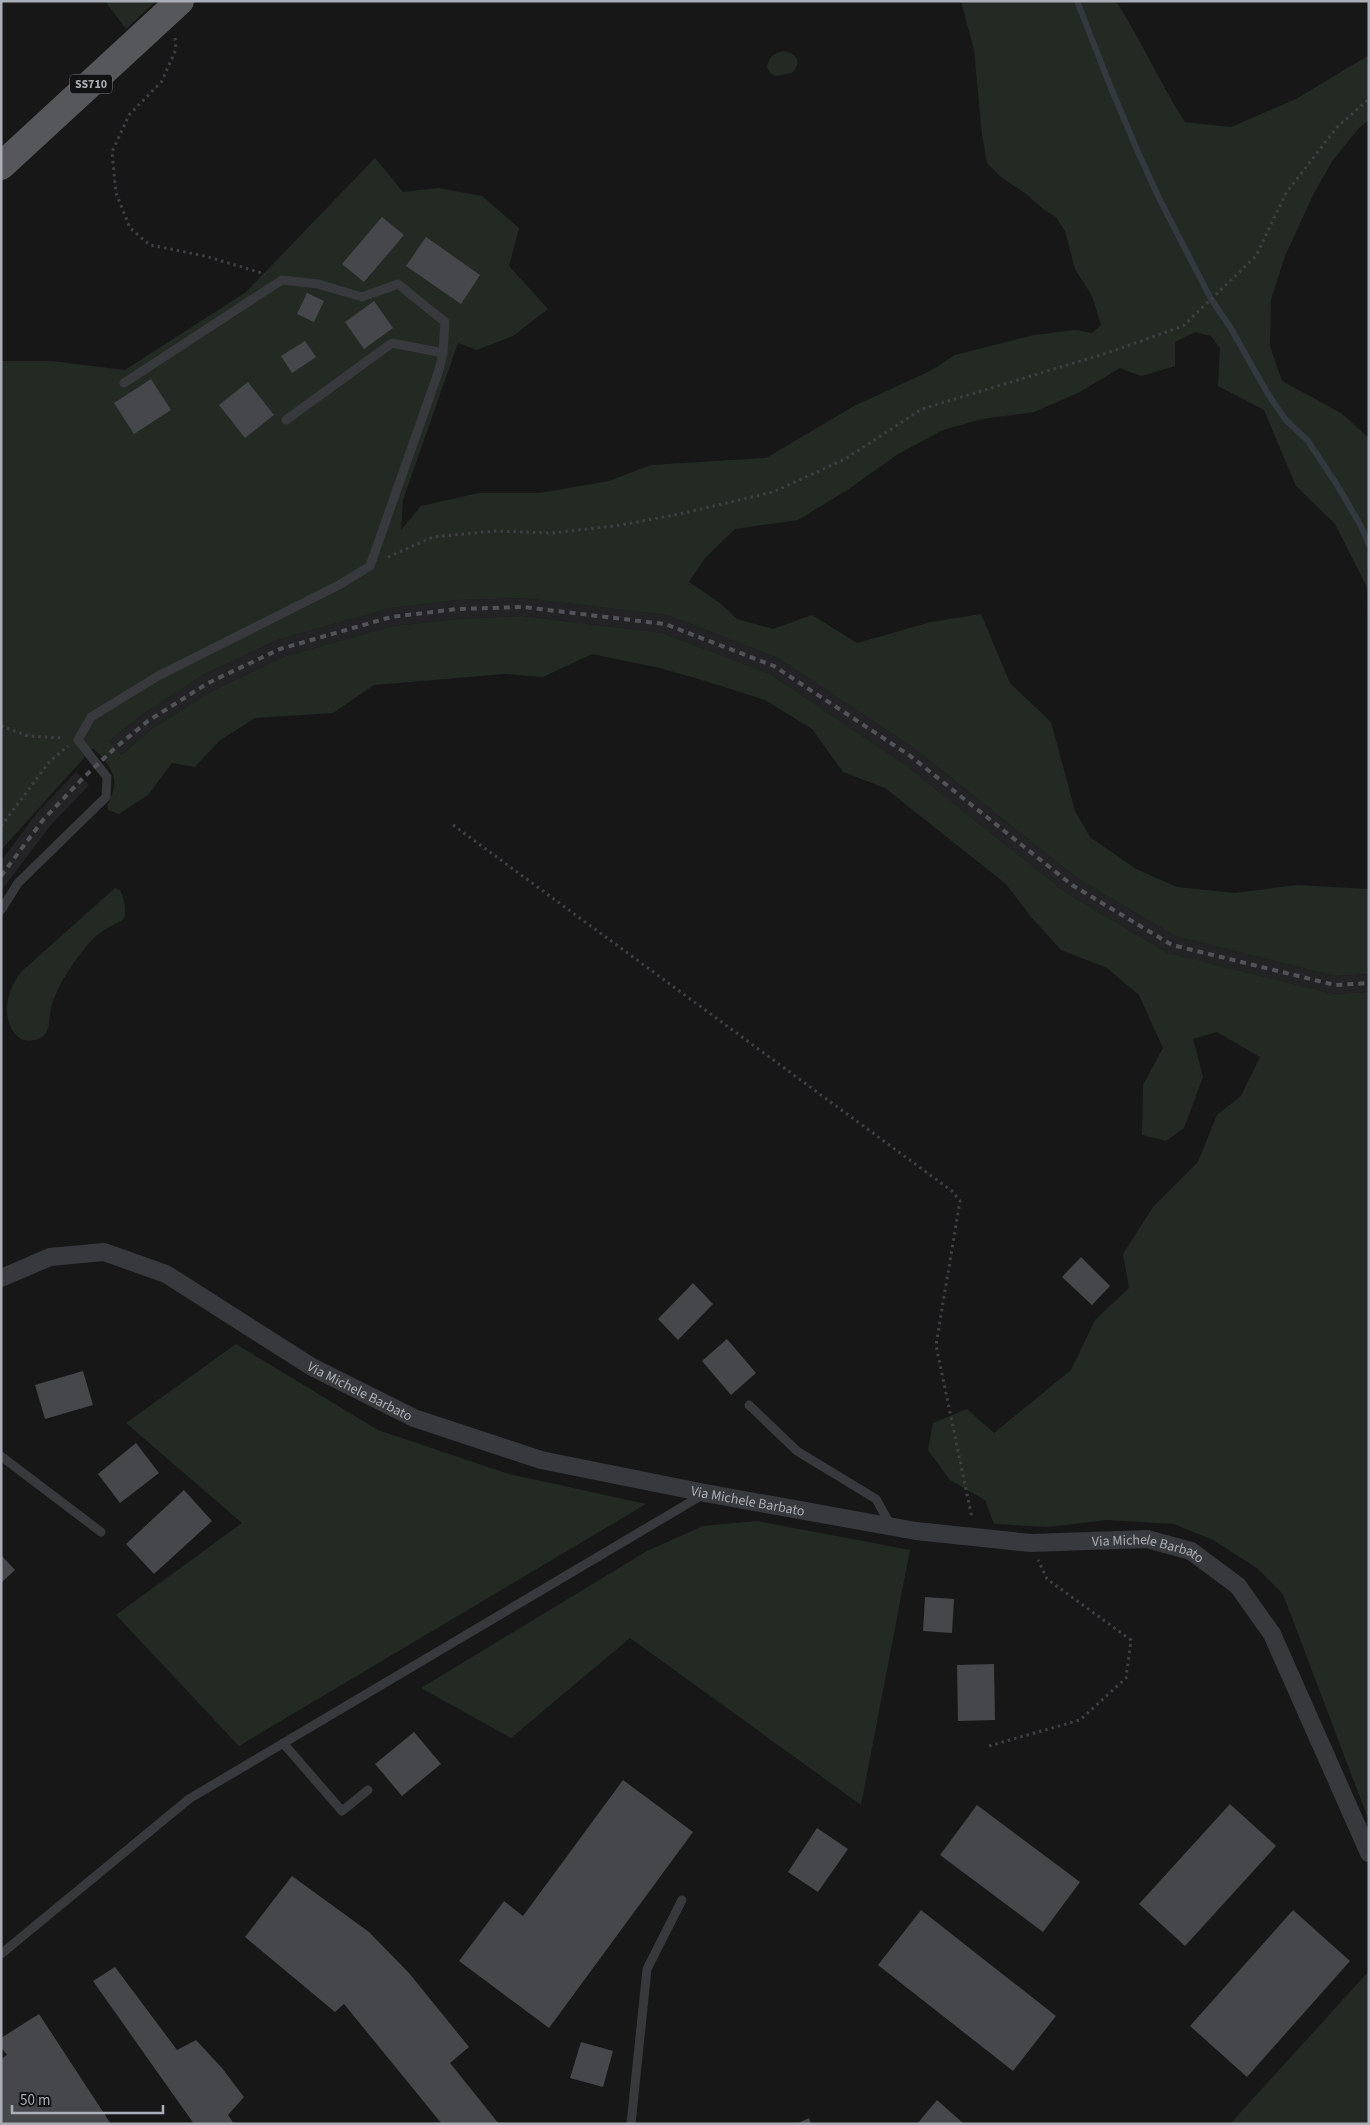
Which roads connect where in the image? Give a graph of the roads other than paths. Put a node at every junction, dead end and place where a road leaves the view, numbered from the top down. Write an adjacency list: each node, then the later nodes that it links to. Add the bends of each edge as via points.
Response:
1 (172, 10): 2 (main road, SS710)
2 (1, 166)
3 (443, 353): 4 (lane, via 445,322 398,284 362,296 318,284 282,280); 5 (lane, via 392,343); 6 (lane, via 370,566 339,585 158,676 91,716 78,740 107,777 106,796 18,883)
4 (124, 383)
5 (286, 420)
6 (1, 910)
7 (1, 1278): 10 (street, Via Michele Barbato, via 50,1258 104,1252 166,1274 312,1367 414,1418 541,1460)
8 (749, 1405): 11 (lane, via 797,1451 876,1499)
9 (1, 1456): 12 (lane)
10 (705, 1493): 11 (street, Via Michele Barbato); 13 (lane)
11 (891, 1526): 15 (street, Via Michele Barbato, via 1031,1543 1147,1539 1191,1550 1238,1586 1272,1634)
12 (101, 1532)
13 (283, 1743): 14 (lane, via 342,1811); 17 (lane, via 190,1799)
14 (368, 1790)
15 (1369, 1853)
16 (682, 1900): 18 (lane, via 647,1969)
17 (1, 1954)
18 (631, 2124)

